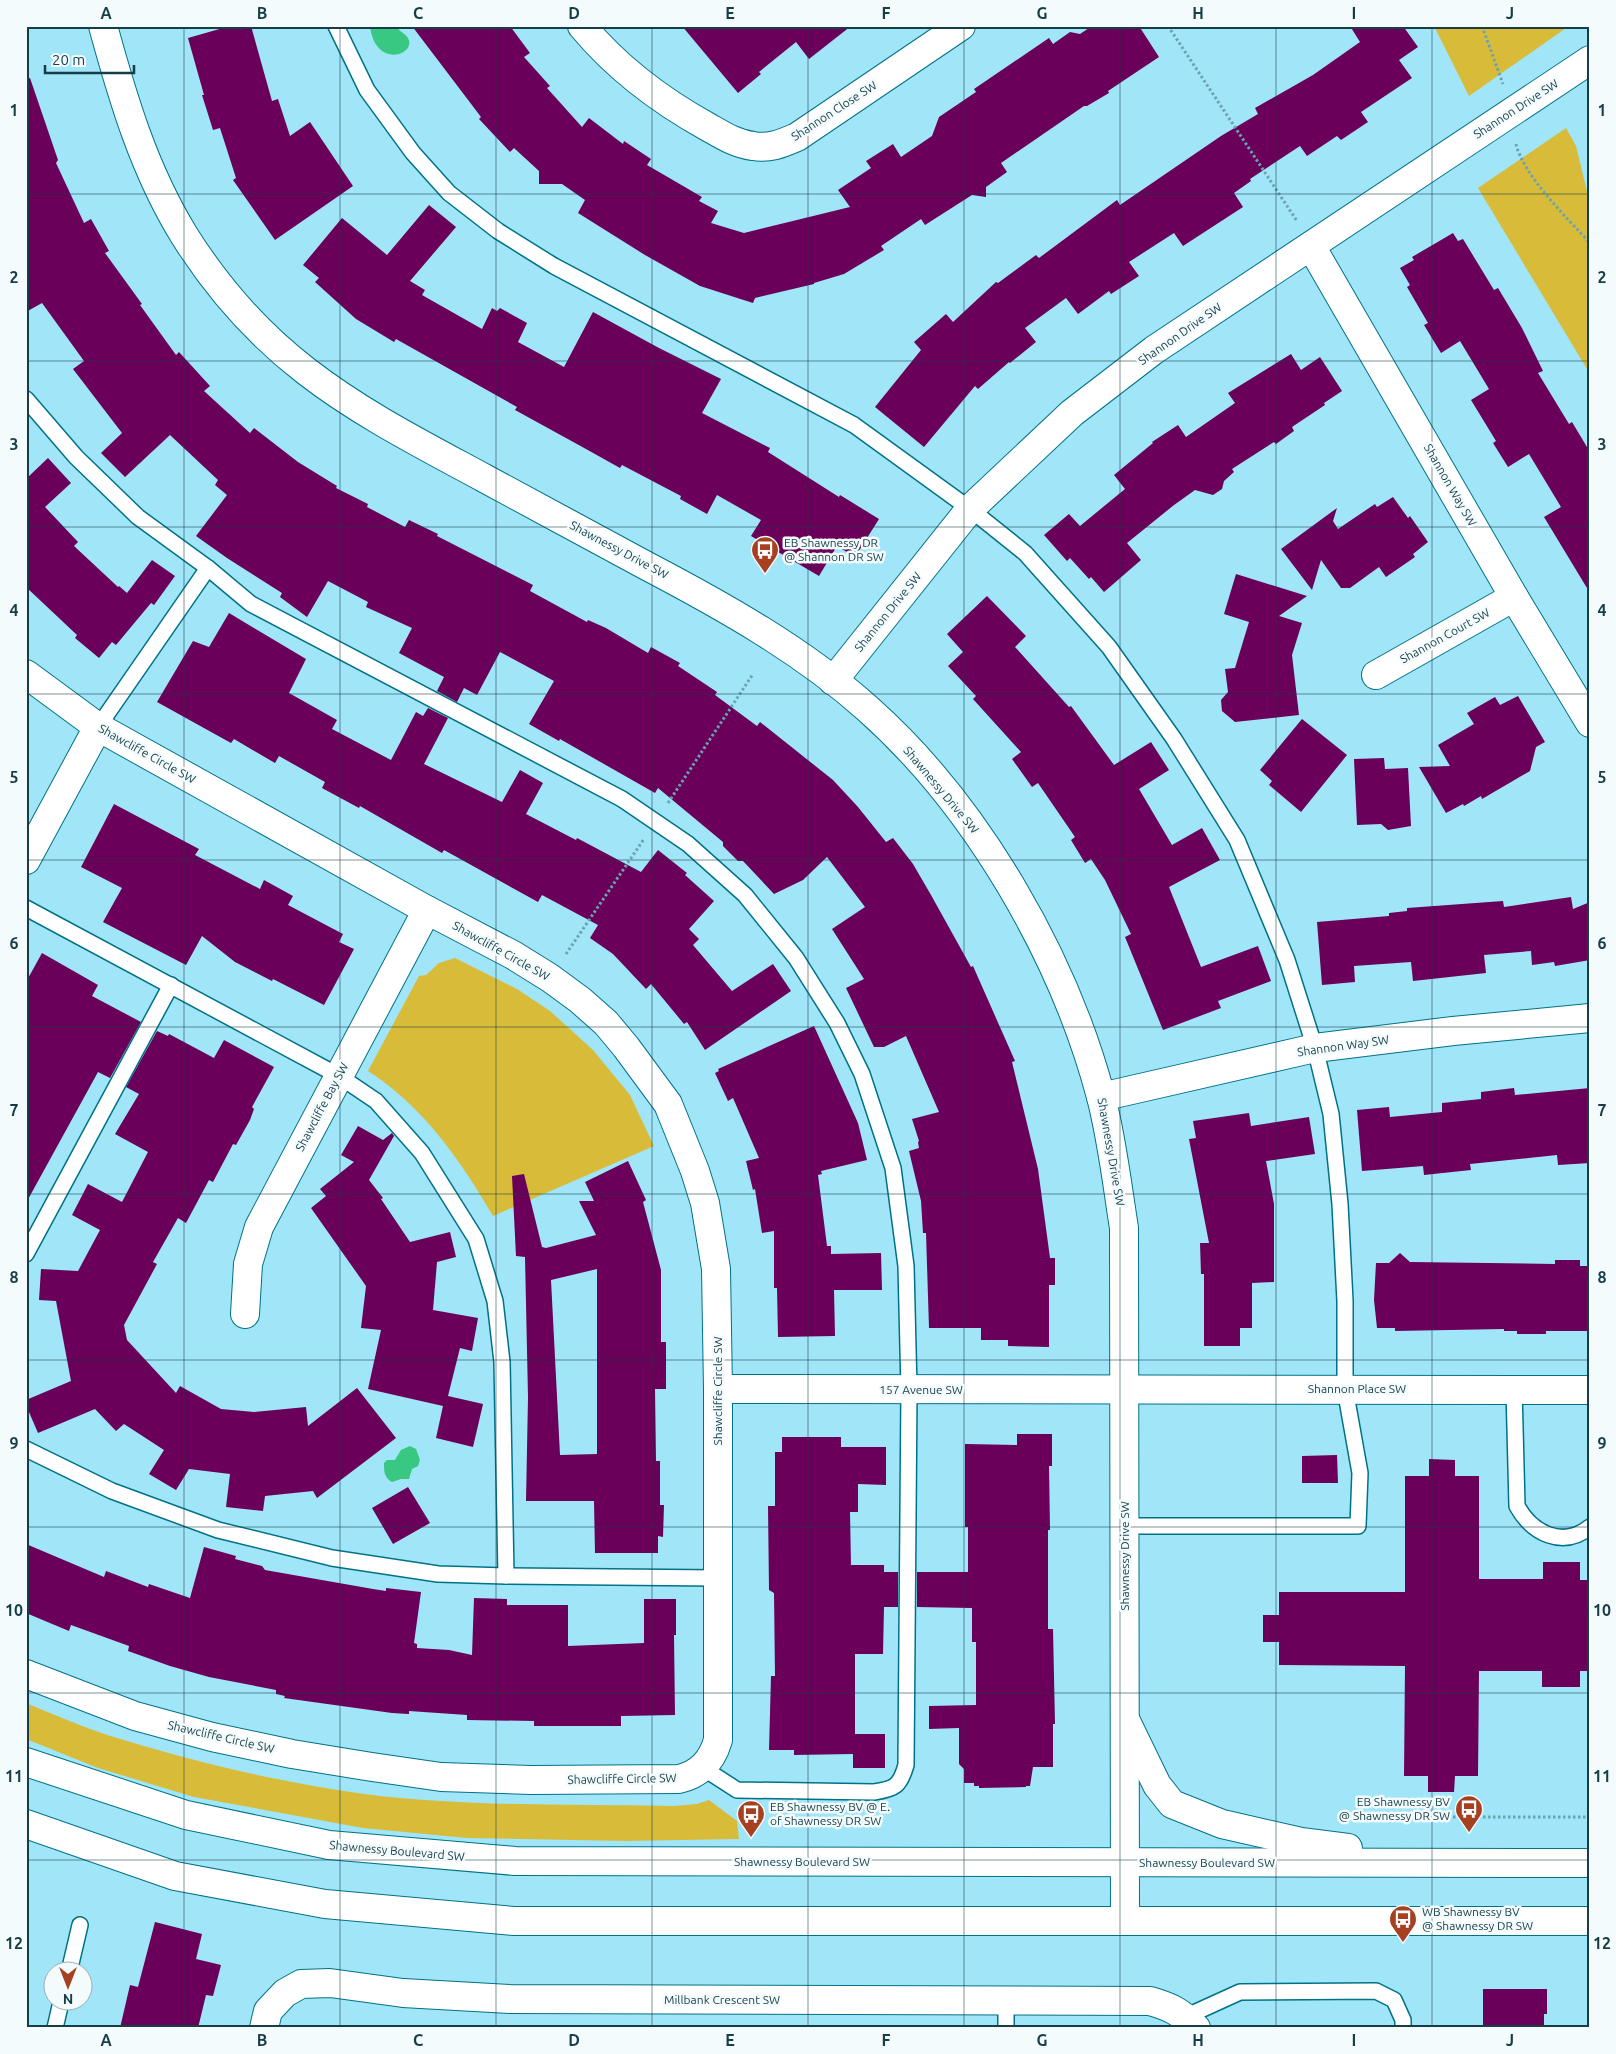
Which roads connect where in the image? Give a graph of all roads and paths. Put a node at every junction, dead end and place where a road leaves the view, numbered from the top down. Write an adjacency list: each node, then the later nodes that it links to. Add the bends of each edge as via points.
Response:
1 (103, 26): 17 (street, Shawnessy Drive SW, via 127,111 158,189 184,235 221,286 280,349 362,410 731,610)
2 (336, 26): 12 (lane, via 367,90 413,153 449,193 498,231 554,266 854,425)
3 (582, 26): 4 (street, Shannon Close SW, via 596,43 658,96 731,140 755,147 777,146 797,136)
4 (961, 26)
5 (1168, 26): 10 (path)
6 (1482, 26): 8 (path, via 1503,85)
7 (1590, 60): 8 (street, Shannon Drive SW)
8 (1508, 113): 9 (path, via 1518,154 1549,199); 10 (street, Shannon Drive SW)
9 (1590, 242)
10 (1311, 246): 12 (street, Shannon Drive SW, via 1154,350 1072,413); 14 (street, Shannon Way SW)
11 (26, 399): 13 (lane, via 76,457 138,517)
12 (970, 509): 17 (street, Shannon Drive SW); 25 (lane, via 1024,553 1109,647 1174,740 1237,840 1287,960)
13 (208, 568): 19 (lane); 33 (lane, via 251,604 622,799 688,844 745,895 796,958 837,1023 862,1074 893,1168 906,1266)
14 (1514, 598): 16 (street, Shannon Court SW); 18 (street, Shannon Way SW)
15 (26, 674): 19 (street, Shawcliffe Circle SW)
16 (1376, 675)
17 (832, 681): 27 (street, Shawnessy Drive SW, via 892,732 933,776 982,840 1054,967)
18 (1590, 723)
19 (98, 727): 20 (street); 22 (street, Shawcliffe Circle SW)
20 (26, 860)
21 (26, 908): 23 (lane)
22 (427, 910): 26 (street, Shawcliffe Bay SW); 30 (street, Shawcliffe Circle SW, via 513,955 580,1000 626,1046 668,1104 695,1171 711,1232 716,1269)
23 (171, 985): 26 (lane); 28 (lane)
24 (1590, 1018): 25 (street, Shannon Way SW)
25 (1315, 1048): 27 (street, Shannon Way SW); 31 (lane, via 1331,1114 1340,1204)
26 (339, 1076): 29 (street, Shawcliffe Bay SW, via 259,1227 248,1264); 39 (lane, via 376,1101 422,1152 476,1239 495,1301 502,1362)
27 (1101, 1097): 34 (street, Shawnessy Drive SW, via 1124,1228)
28 (26, 1254)
29 (245, 1314)
30 (718, 1389): 33 (street, 157 Avenue SW); 40 (street, Shawcliffe Circle SW)
31 (1345, 1389): 32 (street, Shannon Place SW); 34 (street, Shannon Place SW); 37 (lane, via 1360,1474 1358,1526)
32 (1514, 1389): 35 (street, Shannon Place SW); 38 (lane, via 1517,1506 1534,1528 1547,1535 1573,1536)
33 (909, 1390): 34 (street, 157 Avenue SW); 44 (lane, via 906,1765 902,1779 891,1790 874,1792 738,1790)
34 (1124, 1390): 37 (street, Shawnessy Drive SW)
35 (1590, 1390)
36 (26, 1449): 39 (lane, via 112,1491 218,1530 332,1558 438,1574)
37 (1125, 1526): 42 (street, Shawnessy Drive SW)
38 (1590, 1527)
39 (506, 1576): 40 (lane)
40 (718, 1578): 44 (street, Shawcliffe Circle SW, via 718,1740)
41 (26, 1674): 44 (street, Shawcliffe Circle SW, via 135,1716 212,1737 382,1769 441,1777 671,1780 687,1777)
42 (1126, 1719): 48 (street, Shawnessy Drive SW); 49 (street, via 1157,1786 1172,1804 1222,1824 1301,1842)
43 (26, 1762): 48 (street, Shawnessy Boulevard SW, via 186,1815 329,1845 515,1861)
44 (703, 1768)
45 (1338, 1817): 46 (path)
46 (1590, 1817)
47 (26, 1824): 51 (street, via 175,1876 326,1904 514,1921)
48 (1125, 1863): 49 (street, Shawnessy Boulevard SW); 51 (street, Shawnessy Drive SW)
49 (1478, 1863): 50 (street, Shawnessy Boulevard SW)
50 (1590, 1863)
51 (1126, 1920): 52 (street)
52 (1590, 1921)
53 (80, 1925): 54 (lane)
54 (71, 1962)
55 (1006, 2001): 57 (street, Millbank Crescent SW, via 1150,2001 1172,2007); 59 (street, Millbank Crescent SW, via 510,2000 330,1983 301,1984 285,1992 268,2011); 60 (lane)
56 (59, 2012): 58 (lane)
57 (1190, 2022): 61 (lane, via 1240,1992 1376,1991 1394,2000)
58 (55, 2028)
59 (264, 2028)
60 (1006, 2028)
61 (1403, 2028)

